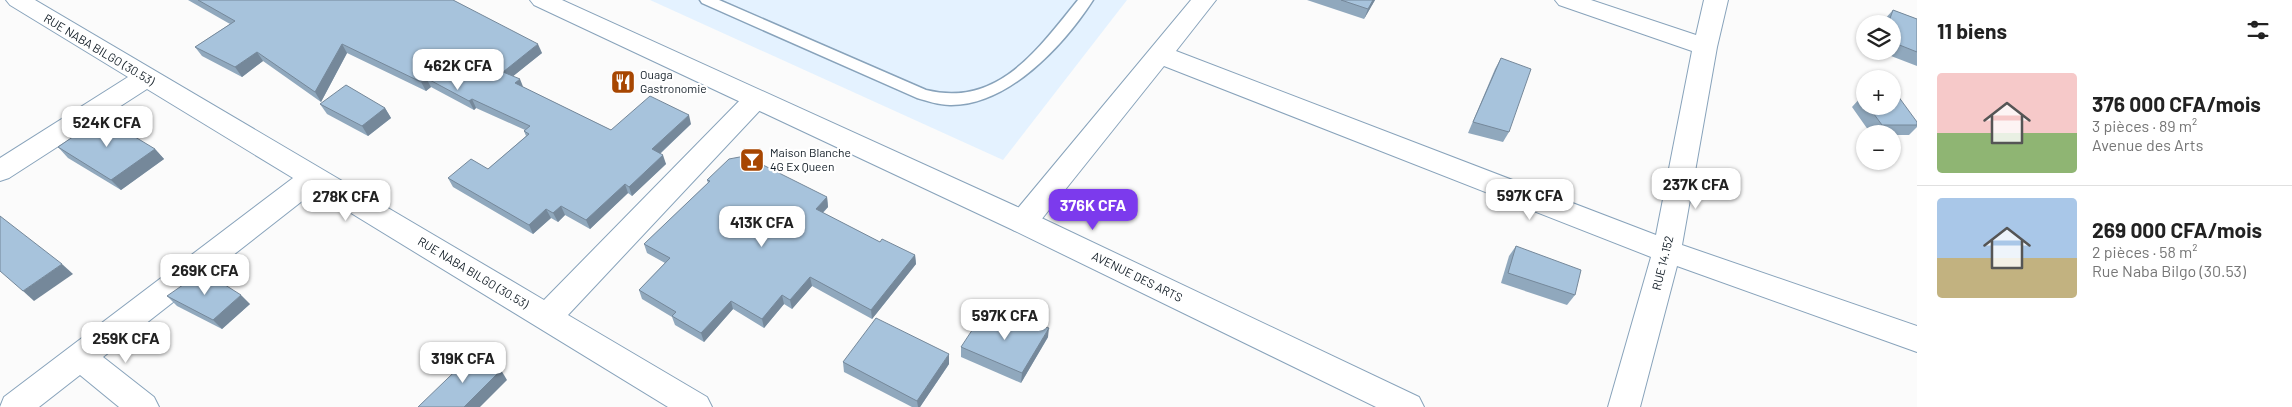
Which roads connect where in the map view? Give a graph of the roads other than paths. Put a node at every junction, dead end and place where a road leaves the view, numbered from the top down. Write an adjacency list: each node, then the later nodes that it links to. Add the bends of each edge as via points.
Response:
1 (18, 0): 10 (street, RUE NABA BILGO (30.53))
2 (542, 0): 11 (street, AVENUE DES ARTS)
3 (707, 0): 4 (lane, via 922,94 951,100 977,96 1008,84 1031,65)
4 (1086, 0)
5 (1204, 0): 9 (street)
6 (1567, 0): 8 (street)
7 (1716, 0): 8 (street, RUE 14.152)
8 (1705, 47): 15 (street, RUE 14.152)
9 (1161, 55): 14 (street); 15 (street)
10 (145, 78): 12 (street); 13 (street, RUE NABA BILGO (30.53))
11 (756, 98): 14 (street, AVENUE DES ARTS); 16 (street)
12 (0, 171)
13 (313, 178): 16 (street, RUE NABA BILGO (30.53)); 18 (street)
14 (1024, 222): 22 (street, AVENUE DES ARTS)
15 (1667, 251): 17 (street); 23 (street, RUE 14.152)
16 (547, 317): 21 (street, RUE NABA BILGO (30.53))
17 (1917, 340)
18 (80, 358): 19 (street); 20 (street)
19 (15, 407)
20 (144, 407)
21 (696, 407)
22 (1408, 407)
23 (1624, 407)

